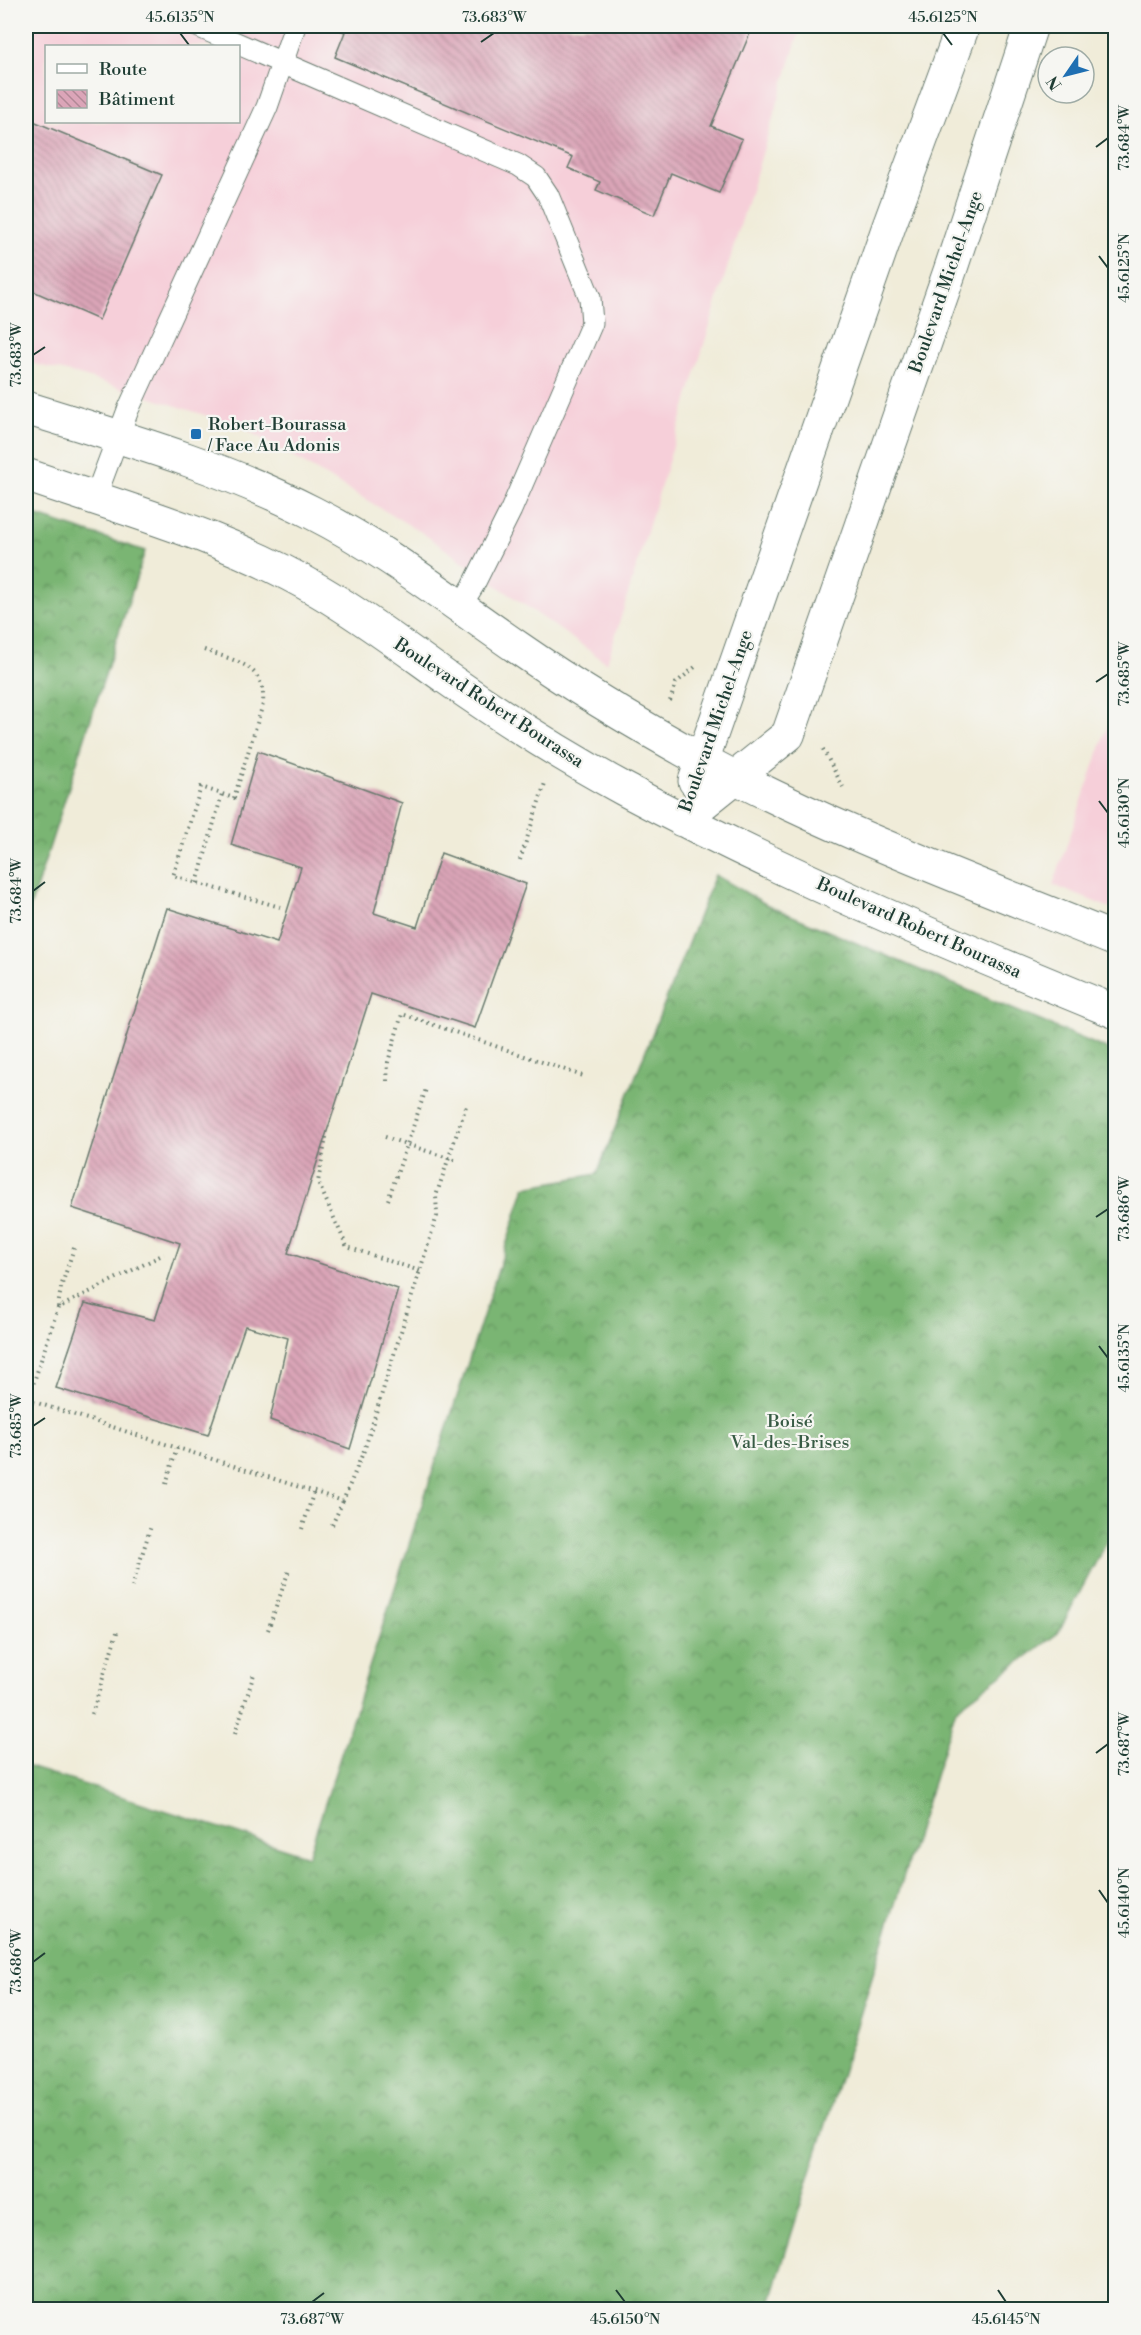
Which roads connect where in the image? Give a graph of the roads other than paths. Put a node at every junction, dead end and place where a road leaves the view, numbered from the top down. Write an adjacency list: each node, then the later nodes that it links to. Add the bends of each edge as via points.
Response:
1 (197, 26): 5 (lane)
2 (295, 26): 5 (lane)
3 (963, 26): 11 (street, Boulevard Michel-Ange)
4 (1031, 26): 12 (street, Boulevard Michel-Ange, via 788,735)
5 (282, 61): 7 (lane, via 267,107); 10 (lane, via 528,170 548,195 590,298 588,335 494,546)
6 (26, 408): 7 (street)
7 (117, 437): 9 (lane); 10 (street, via 233,477 312,512 385,554)
8 (26, 475): 9 (street, Boulevard Robert Bourassa)
9 (95, 498): 13 (street, Boulevard Robert Bourassa, via 242,551 312,587 548,746)
10 (460, 607): 11 (street, via 570,682)
11 (702, 760): 12 (street); 13 (street, Boulevard Michel-Ange)
12 (735, 777): 13 (street, Boulevard Michel-Ange); 14 (street, via 870,840)
13 (681, 820): 15 (street, Boulevard Robert Bourassa, via 930,936)
14 (1116, 940)
15 (1116, 1012)

